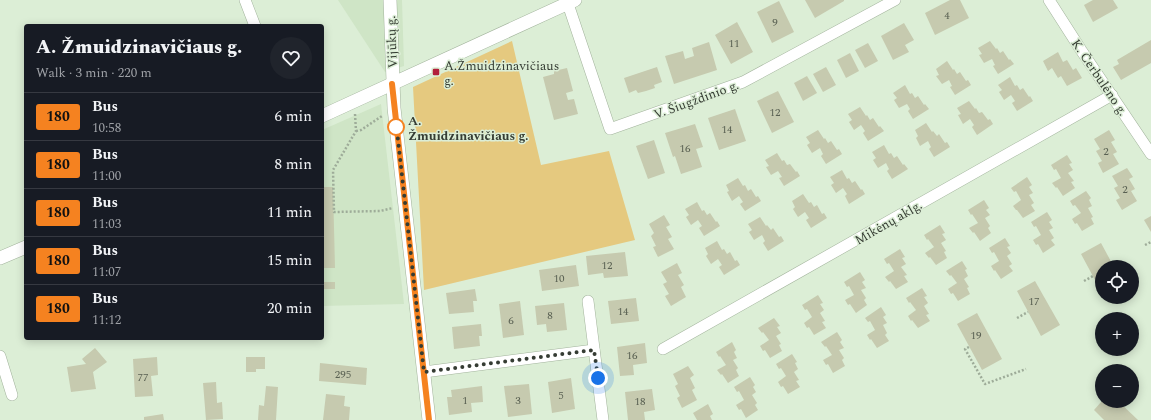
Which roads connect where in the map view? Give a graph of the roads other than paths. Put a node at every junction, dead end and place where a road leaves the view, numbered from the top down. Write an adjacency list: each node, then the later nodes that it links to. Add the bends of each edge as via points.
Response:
1 (245, 0): 6 (street)
2 (390, 0): 7 (street, Vijūkų g.)
3 (895, 0): 5 (street, V. Šiugždinio g., via 742,82 610,129)
4 (1049, 0): 8 (street, K. Čerbulėno g.)
5 (572, 2): 7 (street)
6 (254, 24)
7 (392, 84): 9 (street); 17 (street, Vijūkų g.)
8 (1112, 95): 10 (street, K. Čerbulėno g.); 14 (street, Mikėnų aklg.)
9 (324, 115)
10 (1151, 154)
11 (24, 248): 12 (street)
12 (0, 258)
13 (588, 301): 15 (street)
14 (663, 349)
15 (594, 350): 17 (street); 20 (street)
16 (0, 356): 18 (street)
17 (424, 372): 19 (street, Vijūkų g.)
18 (12, 395)
19 (429, 420)
20 (603, 420)

